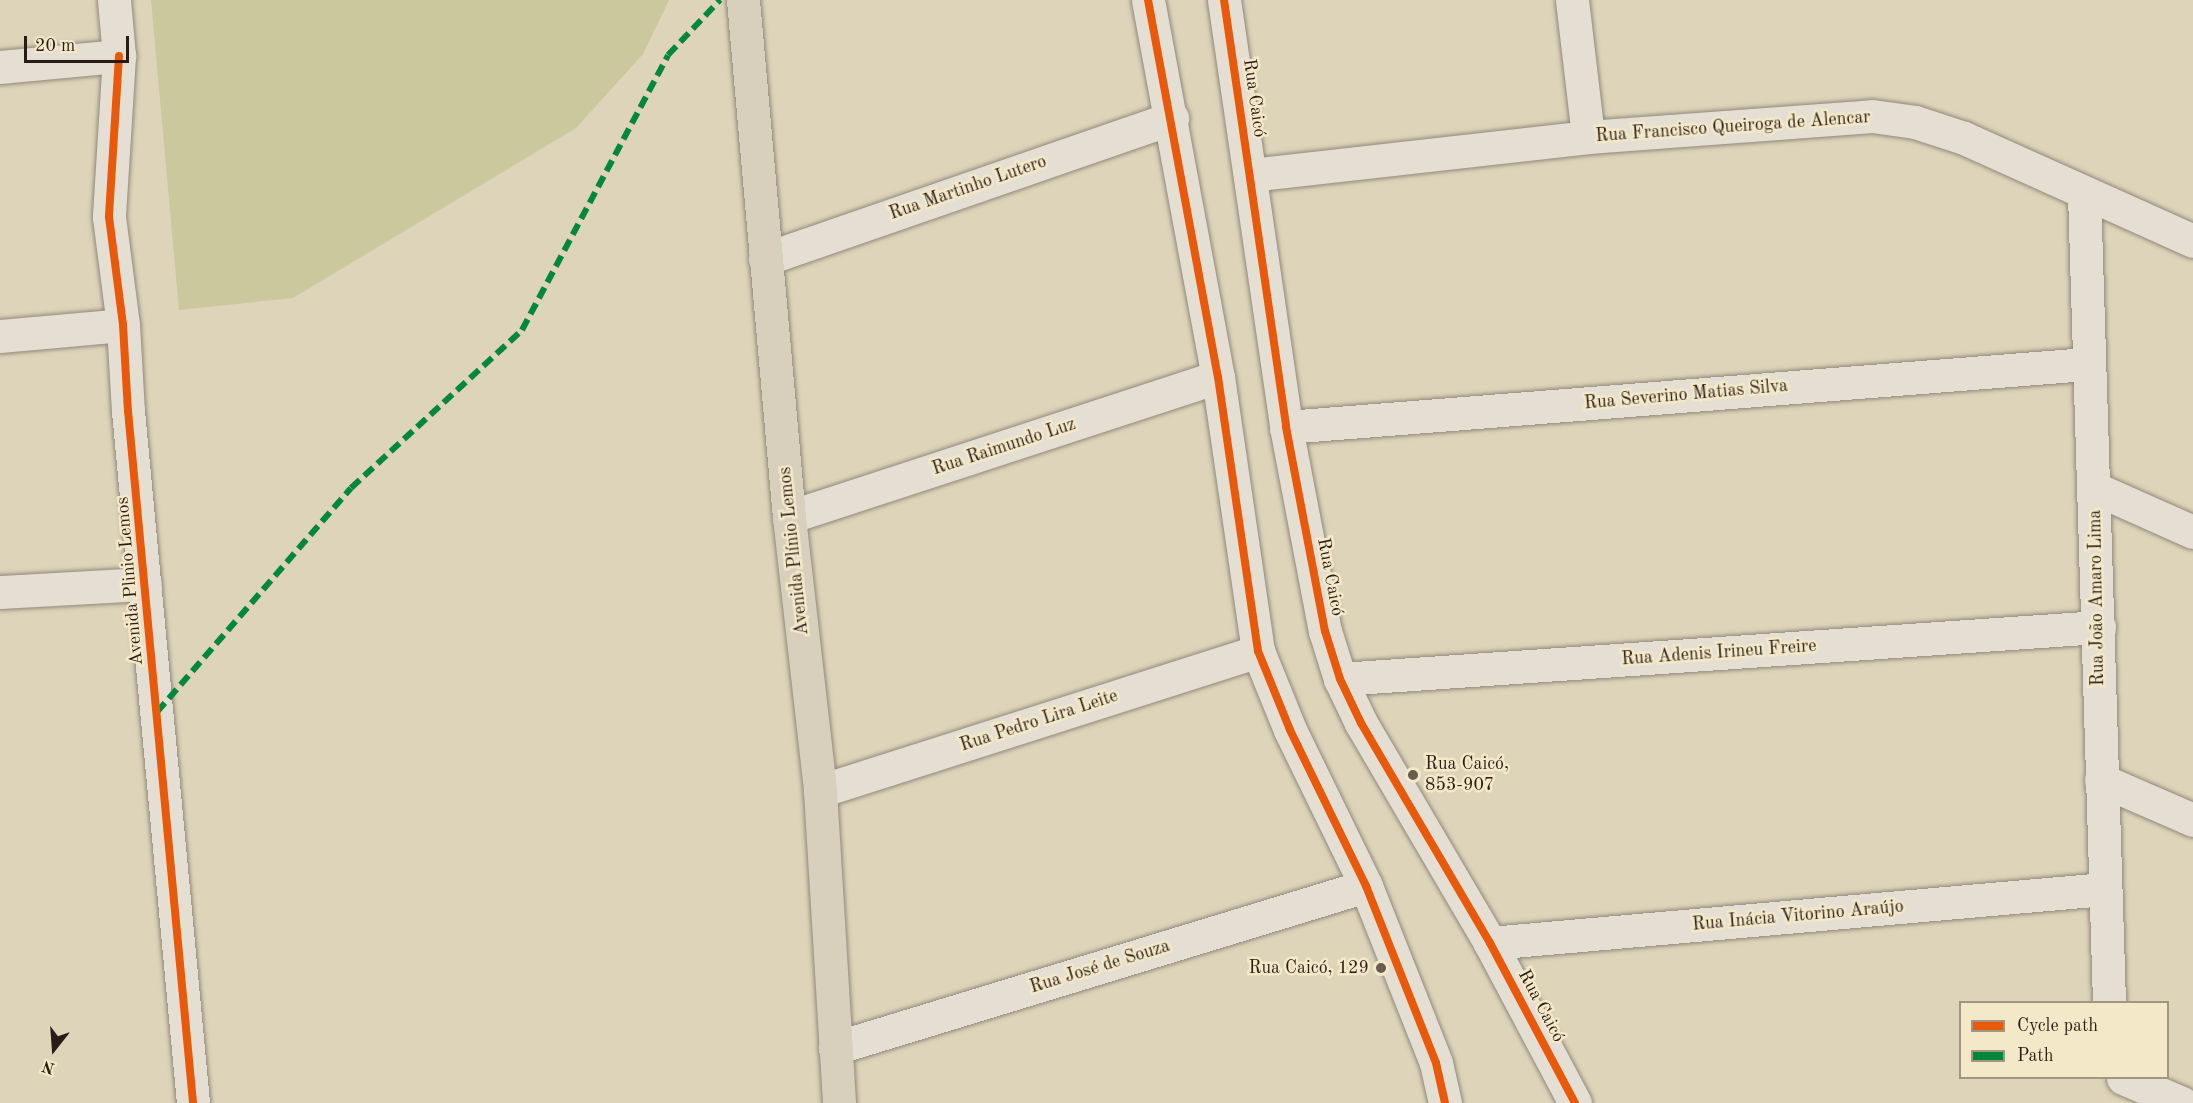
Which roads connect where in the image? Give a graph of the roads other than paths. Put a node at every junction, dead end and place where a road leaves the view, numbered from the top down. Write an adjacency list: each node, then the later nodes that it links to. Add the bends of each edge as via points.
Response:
1 (114, 0): 6 (street, Avenida Plinio Lemos)
2 (743, 0): 13 (main road, Avenida Plínio Lemos)
3 (1148, 0): 8 (street)
4 (1224, 0): 10 (street, Rua Caicó)
5 (1572, 0): 9 (street)
6 (119, 57): 7 (street); 14 (street, Avenida Plinio Lemos, via 109,217)
7 (0, 67)
8 (1172, 118): 13 (street, Rua Martinho Lutero); 17 (street)
9 (1588, 137): 10 (street, Rua Francisco Queiroga de Alencar); 11 (street, Rua Francisco Queiroga de Alencar, via 1872,116 1915,122 1964,138)
10 (1250, 175): 18 (street, Rua Caicó)
11 (2084, 193): 12 (street, Rua Francisco Queiroga de Alencar); 16 (street, Rua João Amaro Lima)
12 (2193, 242)
13 (765, 259): 20 (main road, Avenida Plínio Lemos)
14 (123, 325): 15 (street); 22 (street, Avenida Plinio Lemos)
15 (0, 336)
16 (2087, 364): 18 (street, Rua Severino Matias Silva); 19 (street, Rua João Amaro Lima)
17 (1218, 377): 20 (street, Rua Raimundo Luz); 25 (street)
18 (1286, 427): 26 (street, Rua Caicó, via 1325,631)
19 (2094, 488): 21 (street); 24 (street, Rua João Amaro Lima)
20 (789, 517): 28 (main road, Avenida Plínio Lemos)
21 (2193, 532)
22 (144, 584): 23 (street); 37 (street, Avenida Plinio Lemos)
23 (0, 592)
24 (2098, 627): 26 (street, Rua Adenis Irineu Freire); 27 (street, Rua João Amaro Lima)
25 (1258, 651): 28 (street, Rua Pedro Lira Leite); 30 (street, via 1290,730)
26 (1340, 679): 32 (street, Rua Caicó, via 1361,723)
27 (2101, 780): 29 (street); 31 (street, Rua João Amaro Lima)
28 (820, 791): 34 (main road, Avenida Plínio Lemos)
29 (2193, 820)
30 (1366, 886): 34 (street, Rua José de Souza); 39 (street, via 1436,1063)
31 (2105, 889): 32 (street, Rua Inácia Vitorino Araújo); 33 (street, Rua João Amaro Lima)
32 (1491, 943): 40 (street, Rua Caicó)
33 (2109, 1001)
34 (835, 1048): 38 (main road, Avenida Plínio Lemos)
35 (2112, 1079): 41 (street)
36 (2128, 1079): 42 (street)
37 (194, 1103)
38 (839, 1103)
39 (1445, 1103)
40 (1575, 1103)
41 (2113, 1103)
42 (2182, 1103)

